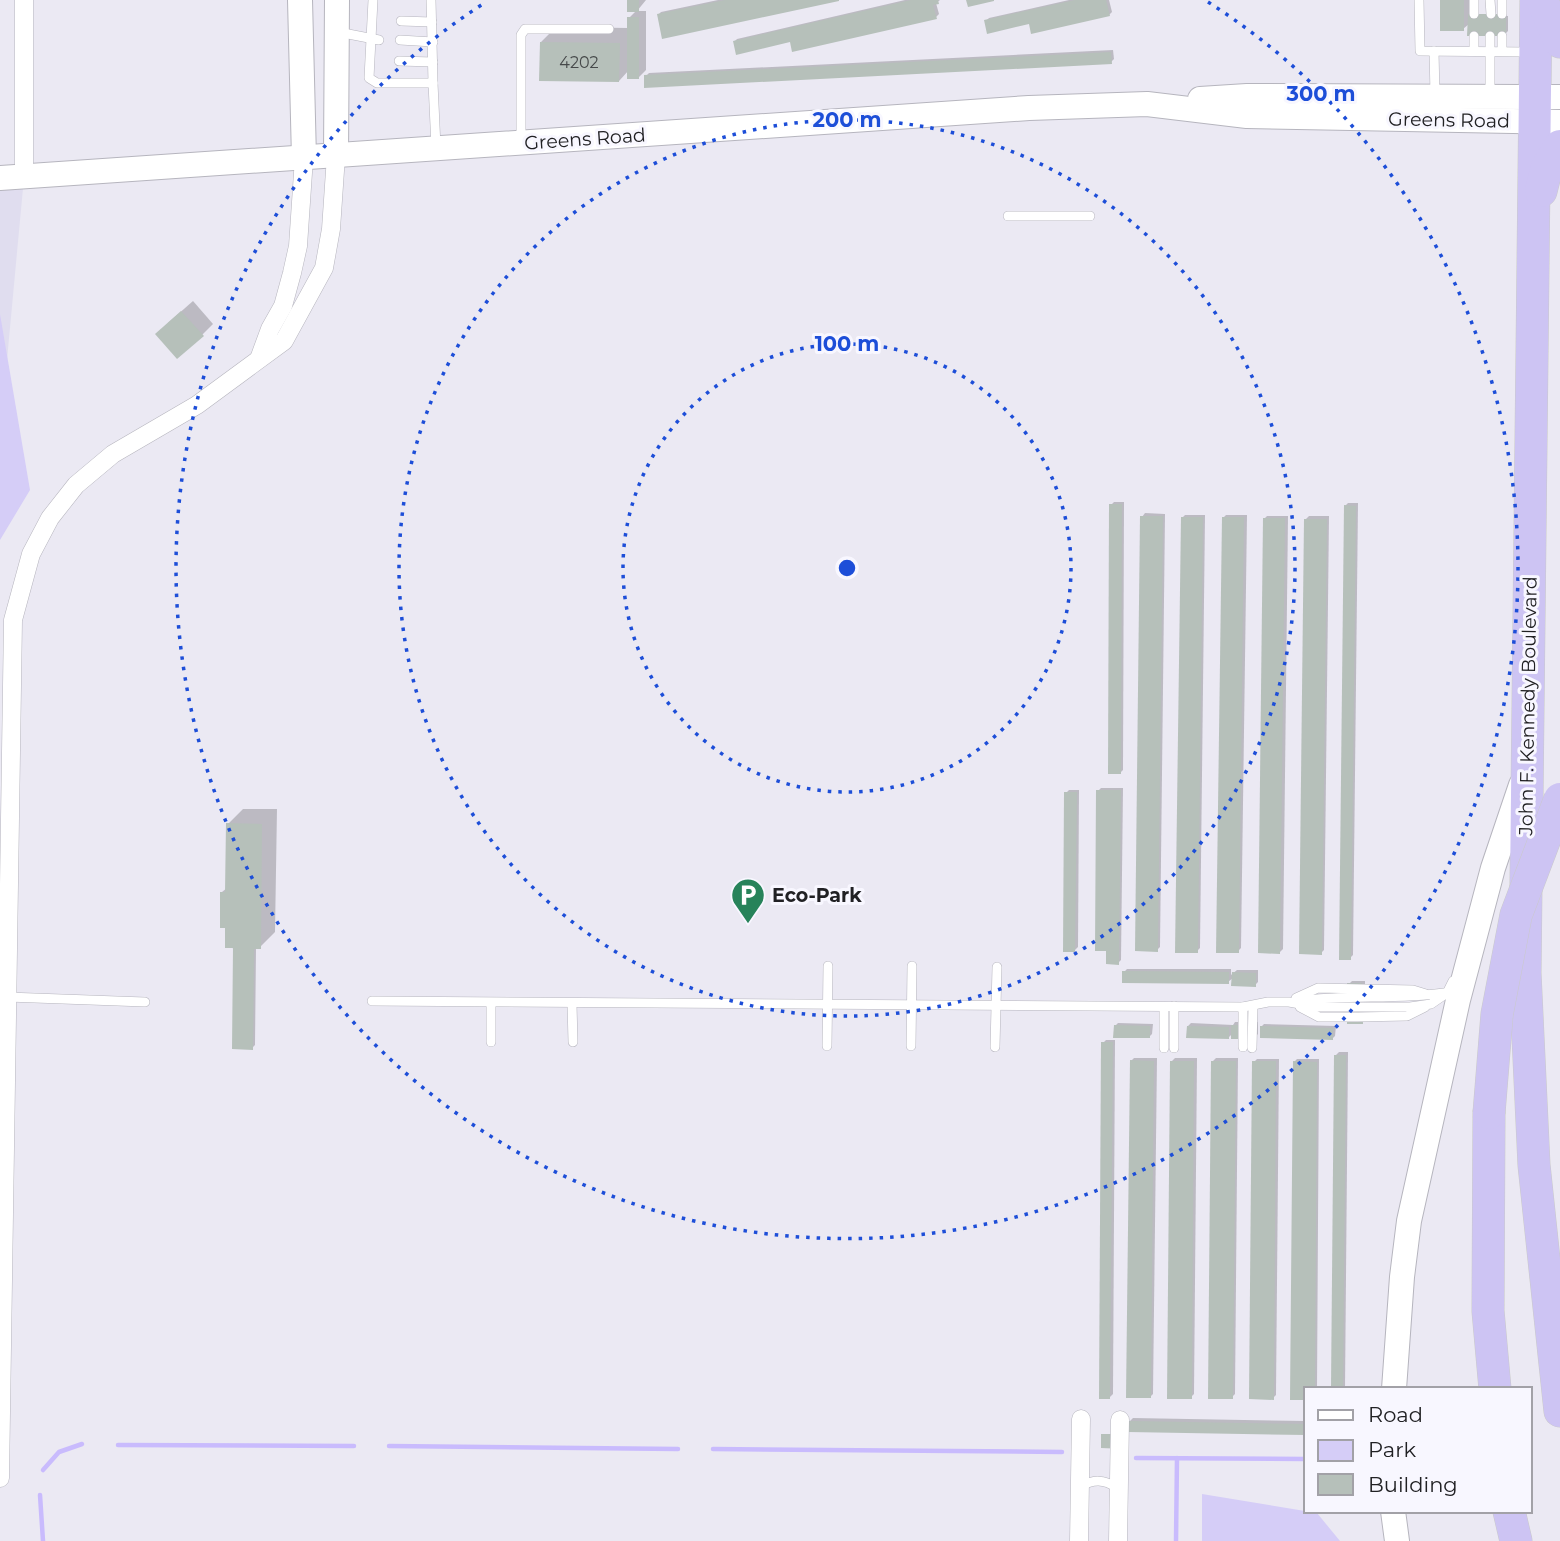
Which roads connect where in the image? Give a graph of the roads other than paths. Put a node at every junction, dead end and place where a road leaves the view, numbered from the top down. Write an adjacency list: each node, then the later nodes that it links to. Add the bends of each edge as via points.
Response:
1 (24, 0): 42 (street)
2 (300, 0): 41 (main road)
3 (337, 0): 18 (main road)
4 (373, 0): 22 (lane)
5 (431, 0): 16 (lane)
6 (1419, 0): 26 (lane, via 1420,51)
7 (1474, 0): 12 (lane)
8 (1490, 0): 13 (lane)
9 (1502, 0): 14 (lane)
10 (1535, 0): 25 (highway, John F. Kennedy Boulevard)
11 (1542, 0): 25 (highway)
12 (1474, 14)
13 (1491, 14)
14 (1502, 14)
15 (401, 21): 16 (lane)
16 (432, 22): 24 (lane)
17 (609, 29): 37 (lane, via 525,29 521,35)
18 (337, 32): 22 (lane); 40 (main road)
19 (1474, 36): 27 (lane)
20 (1490, 36): 28 (lane)
21 (1502, 36): 29 (lane)
22 (375, 39): 32 (lane, via 369,78 377,83)
23 (400, 40): 24 (lane)
24 (432, 41): 31 (lane)
25 (1548, 47): 29 (lane); 36 (highway, John F. Kennedy Boulevard)
26 (1434, 51): 27 (lane); 33 (lane)
27 (1474, 51): 28 (lane)
28 (1490, 51): 29 (lane); 34 (lane)
29 (1502, 51)
30 (399, 61): 31 (lane)
31 (433, 62): 32 (lane)
32 (433, 83): 39 (lane)
33 (1434, 97): 34 (main road, Greens Road); 35 (main road, Greens Road)
34 (1490, 97): 36 (main road, Greens Road)
35 (1269, 106): 36 (main road, Greens Road); 37 (main road, Greens Road, via 1203,99 1170,106 1029,108)
36 (1552, 111): 46 (highway, John F. Kennedy Boulevard)
37 (521, 143): 39 (main road, Greens Road)
38 (1560, 146): 46 (highway, via 1547,167)
39 (436, 149): 40 (main road, Greens Road)
40 (336, 156): 41 (main road, Greens Road); 47 (street, via 324,268 284,341)
41 (304, 158): 42 (main road, Greens Road); 47 (street, via 294,264)
42 (12, 177)
43 (1560, 187): 46 (highway, via 1543,198)
44 (1007, 216): 45 (lane)
45 (1090, 216)
46 (1534, 216): 48 (highway, John F. Kennedy Boulevard)
47 (259, 359): 54 (street, via 197,405 113,454 76,485 50,518 31,554 13,620)
48 (1527, 767): 50 (main road); 75 (highway, John F. Kennedy Boulevard, via 1525,973 1532,1124)
49 (1560, 799): 74 (highway, bridge, via 1516,915 1497,1014 1489,1113 1488,1311)
50 (1493, 867): 55 (lane, via 1447,993); 73 (main road, via 1409,1221)
51 (828, 966): 61 (lane)
52 (912, 966): 62 (lane)
53 (997, 967): 63 (lane)
54 (7, 997): 56 (lane); 78 (street)
55 (1431, 1000): 58 (lane, via 1350,1008); 58 (lane, via 1413,990 1318,988)
56 (145, 1002)
57 (372, 1002): 59 (lane)
58 (1289, 1002): 66 (lane)
59 (491, 1003): 60 (lane); 67 (lane)
60 (572, 1004): 61 (lane); 68 (lane)
61 (828, 1006): 62 (lane); 69 (lane)
62 (911, 1006): 63 (lane); 70 (lane)
63 (996, 1006): 65 (lane); 71 (lane)
64 (1174, 1006): 65 (lane); 65 (lane, via 1169,1048); 66 (lane)
65 (1164, 1007)
66 (1248, 1007): 72 (lane)
67 (491, 1042)
68 (572, 1042)
69 (827, 1046)
70 (911, 1046)
71 (995, 1047)
72 (1248, 1048)
73 (1394, 1387)
74 (1495, 1387)
75 (1560, 1411)
76 (1080, 1419): 79 (street)
77 (1120, 1420): 80 (street)
78 (0, 1478)
79 (1080, 1487): 80 (lane, via 1091,1480 1110,1482); 83 (street)
80 (1119, 1489): 84 (street)
81 (1393, 1513): 85 (main road)
82 (1509, 1513): 86 (highway)
83 (1079, 1541)
84 (1118, 1541)
85 (1397, 1541)
86 (1516, 1541)

